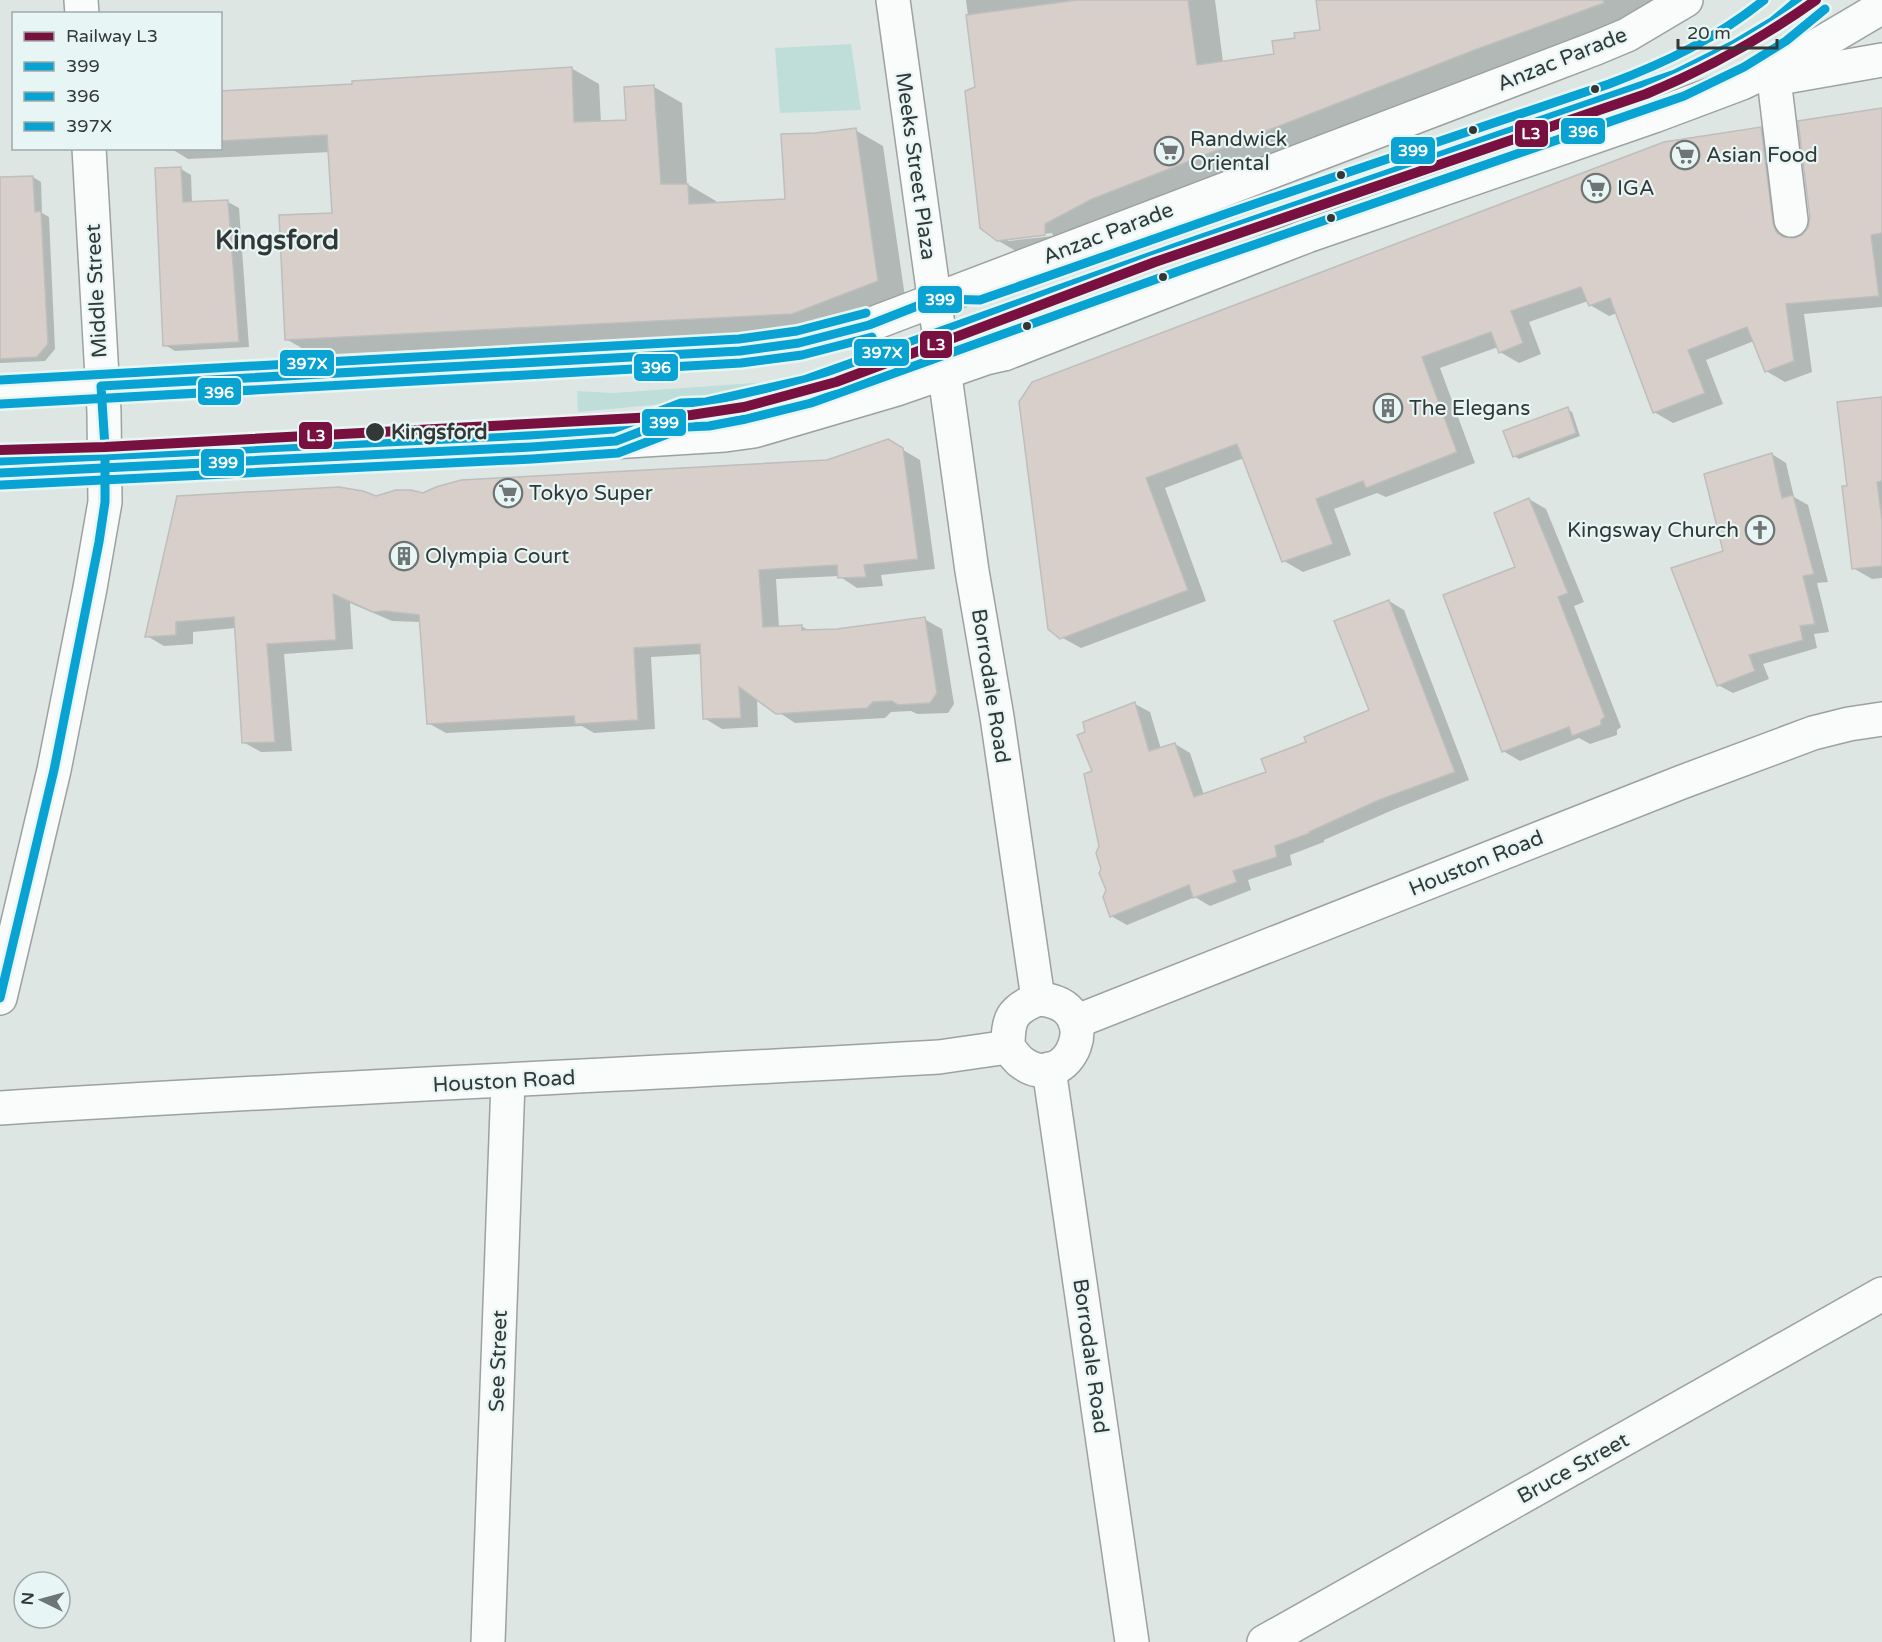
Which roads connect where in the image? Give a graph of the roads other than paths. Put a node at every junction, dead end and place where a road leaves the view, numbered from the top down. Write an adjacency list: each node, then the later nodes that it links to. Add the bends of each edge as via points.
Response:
1 (893, 0): 9 (street, Meeks Street Plaza)
2 (1686, 0): 9 (street, Anzac Parade, via 1627,35 1596,48)
3 (1882, 7): 6 (street, via 1806,52)
4 (1882, 60): 5 (street)
5 (1774, 79): 6 (street); 8 (street)
6 (1742, 83): 10 (street, via 1307,236 1004,354)
7 (89, 150): 11 (street, Middle Street)
8 (1791, 220)
9 (935, 299): 10 (street, Meeks Street Plaza); 11 (street, Anzac Parade, via 869,325 799,343 740,351)
10 (944, 373): 13 (street, via 754,431 725,435); 17 (street, Borrodale Road)
11 (101, 386): 12 (street, Anzac Parade); 13 (street, Middle Street)
12 (0, 392)
13 (105, 469): 14 (street); 16 (street, Middle Street, via 103,517 54,770)
14 (0, 473)
15 (1882, 719): 18 (street, Houston Road, via 1813,733 1682,782)
16 (0, 998)
17 (1038, 999): 18 (street, via 1061,1005); 19 (street, via 1014,1013 1009,1024)
18 (1075, 1022): 20 (street, via 1078,1035 1071,1055)
19 (1008, 1047): 20 (street, via 1030,1067); 21 (street, Houston Road, via 939,1057)
20 (1049, 1069): 25 (street, Borrodale Road)
21 (508, 1081): 22 (street, Houston Road, via 244,1092); 24 (street, See Street)
22 (0, 1108)
23 (1882, 1294): 26 (street, Bruce Street)
24 (488, 1642)
25 (1132, 1642)
26 (1264, 1642)

